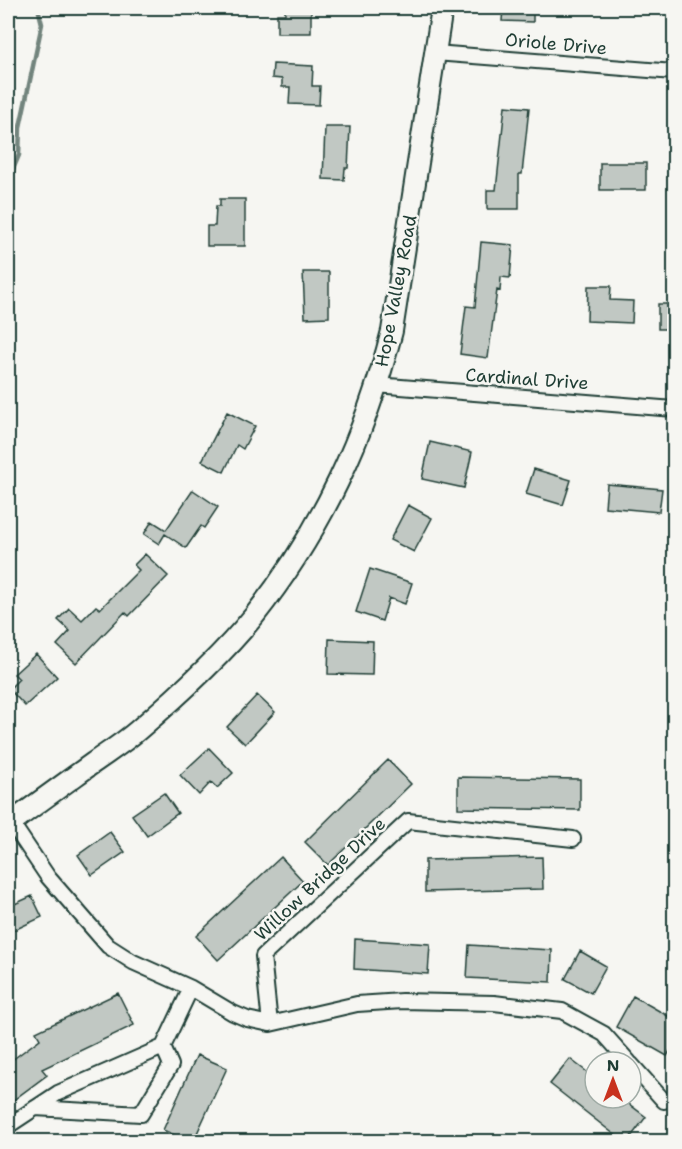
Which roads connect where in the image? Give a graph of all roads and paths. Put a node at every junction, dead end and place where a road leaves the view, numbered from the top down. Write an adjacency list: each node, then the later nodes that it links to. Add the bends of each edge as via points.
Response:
1 (442, 8): 2 (main road, Hope Valley Road)
2 (435, 52): 3 (street, Oriole Drive); 4 (main road, Hope Valley Road, via 398,299)
3 (675, 72)
4 (376, 385): 5 (street, Cardinal Drive); 6 (main road, Hope Valley Road, via 355,447 309,538 253,617 135,732)
5 (675, 409)
6 (9, 824): 8 (street, via 48,877 108,946)
7 (573, 839): 9 (street, Willow Bridge Drive, via 408,821 263,956)
8 (191, 988): 9 (street, via 233,1013); 10 (street)
9 (270, 1024): 11 (street, via 357,1004 494,1003 562,1011 604,1034)
10 (163, 1047): 14 (street, via 58,1093); 14 (street, via 171,1065 141,1114)
11 (618, 1050)
12 (643, 1078): 13 (street)
13 (664, 1101)
14 (34, 1108): 15 (street)
15 (8, 1126)

